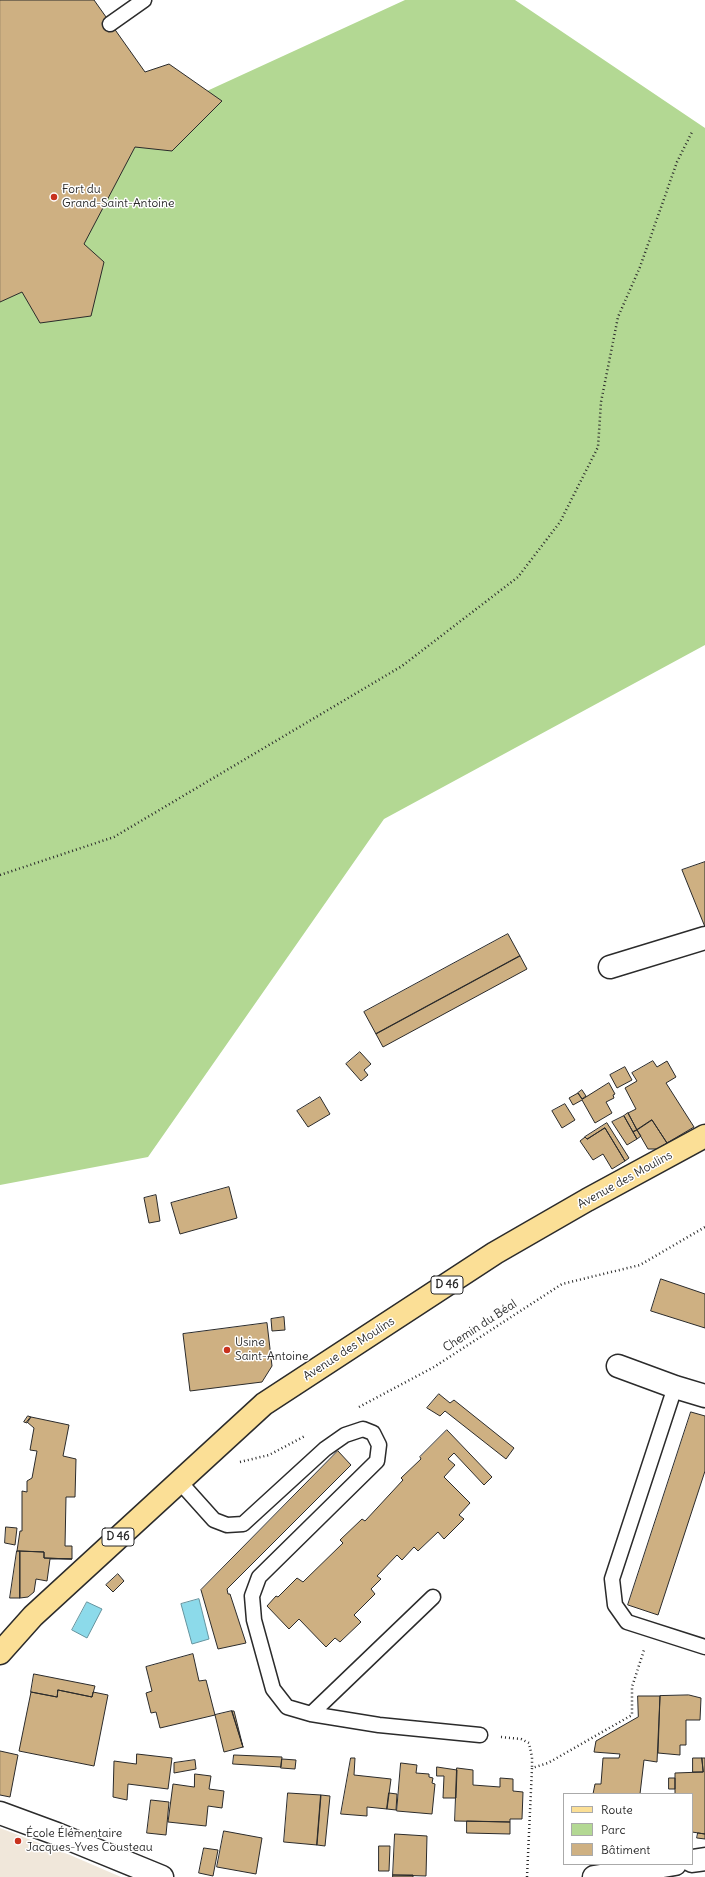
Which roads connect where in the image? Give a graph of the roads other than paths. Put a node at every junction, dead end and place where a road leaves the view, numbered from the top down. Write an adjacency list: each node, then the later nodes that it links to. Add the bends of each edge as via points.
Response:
1 (144, 0): 2 (lane)
2 (110, 24)
3 (705, 938): 4 (main road)
4 (610, 967)
5 (705, 1136): 9 (main road, Avenue des Moulins / D 46, via 495,1253 270,1400)
6 (618, 1366): 7 (main road)
7 (675, 1387): 8 (main road); 13 (lane, via 612,1579 615,1605 627,1622)
8 (705, 1396)
9 (179, 1481): 11 (main road, Avenue des Moulins / D 46); 15 (lane, via 214,1520 227,1525 243,1524 325,1449 345,1435 363,1429 373,1433 379,1445 377,1462 259,1577 252,1596 254,1620 273,1689 287,1707)
10 (433, 1597): 15 (lane)
11 (33, 1616): 12 (main road, Avenue des Moulins / D 46); 14 (main road, Avenue des Moulins / D 46)
12 (0, 1632)
13 (705, 1647)
14 (0, 1653)
15 (311, 1714): 16 (lane, via 379,1725)
16 (480, 1735)
17 (0, 1813): 21 (main road)
18 (705, 1859): 19 (main road)
19 (693, 1861)
20 (669, 1865): 22 (main road)
21 (162, 1877)
22 (594, 1877)

